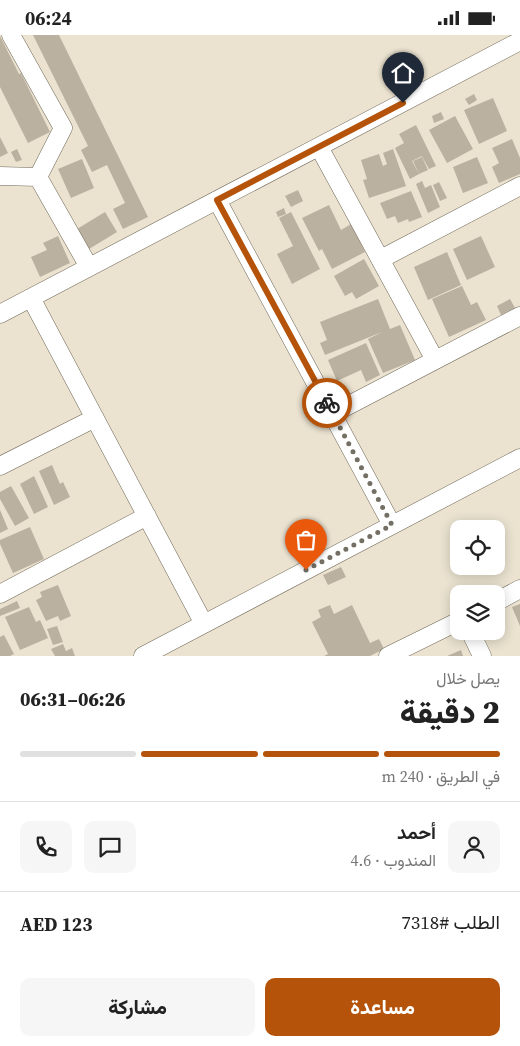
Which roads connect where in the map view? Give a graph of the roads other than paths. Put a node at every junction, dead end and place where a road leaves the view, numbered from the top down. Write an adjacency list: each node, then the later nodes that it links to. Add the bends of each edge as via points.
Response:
1 (11, 35): 5 (street, via 63,128)
2 (520, 41): 3 (street)
3 (320, 147): 7 (street); 8 (street)
4 (0, 176): 5 (street)
5 (38, 177): 9 (street)
6 (520, 186): 8 (street)
7 (217, 200): 9 (street); 14 (street)
8 (381, 259): 13 (street)
9 (89, 267): 10 (street)
10 (31, 298): 11 (street); 15 (street)
11 (0, 314)
12 (520, 316): 13 (street)
13 (435, 360): 14 (street)
14 (332, 414): 19 (street)
15 (95, 418): 17 (street); 18 (street)
16 (519, 461): 19 (street)
17 (0, 466)
18 (147, 516): 21 (street); 23 (street)
19 (392, 525): 23 (street)
20 (520, 589): 22 (street)
21 (0, 593)
22 (505, 597)
23 (204, 624): 26 (street)
24 (450, 625): 27 (street)
25 (474, 640): 28 (street)
26 (143, 656)
27 (388, 656)
28 (482, 656)

